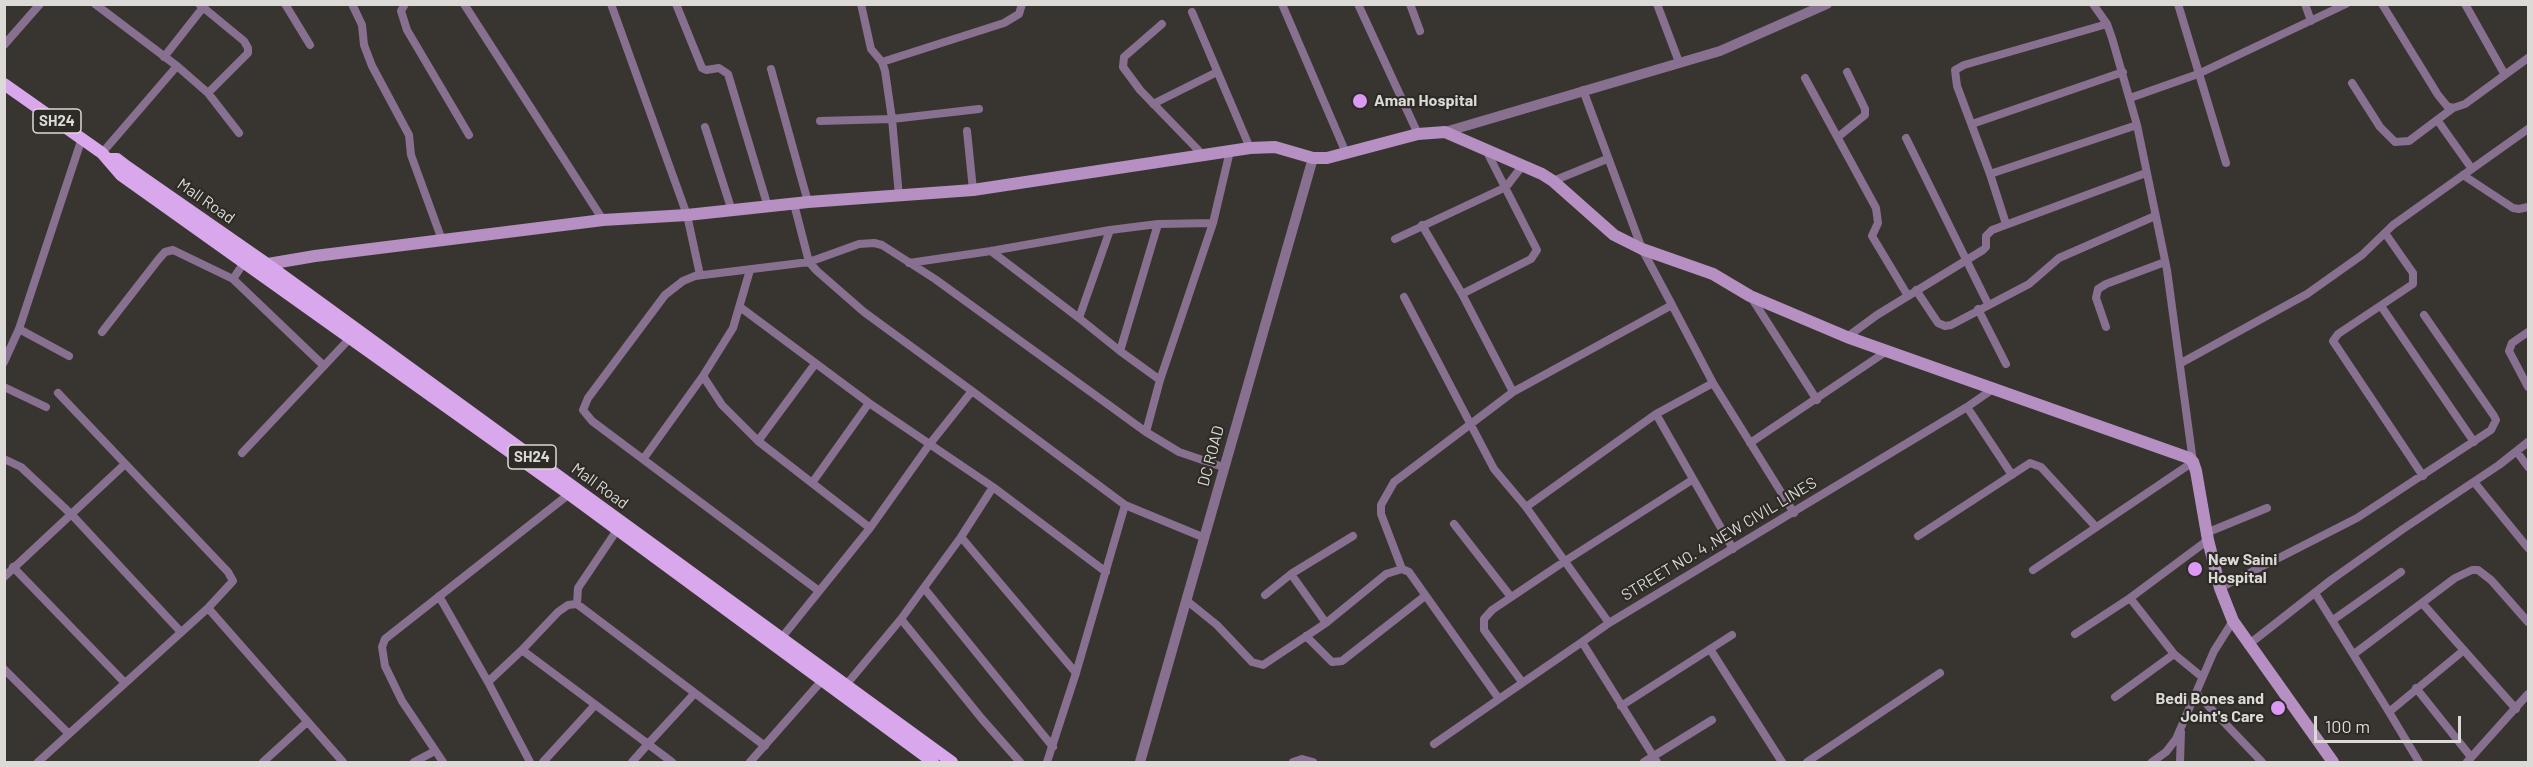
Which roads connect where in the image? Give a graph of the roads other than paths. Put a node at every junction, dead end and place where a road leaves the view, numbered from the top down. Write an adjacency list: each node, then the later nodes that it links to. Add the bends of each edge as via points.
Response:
1 (40, 4): 29 (street)
2 (95, 4): 31 (street)
3 (285, 4): 30 (street)
4 (352, 4): 99 (street, via 362,25 369,59 409,135 411,155)
5 (405, 4): 62 (street, via 401,11 407,30)
6 (464, 4): 91 (street)
7 (611, 4): 89 (street)
8 (676, 4): 86 (street, via 702,68 719,68 728,74)
9 (861, 4): 33 (street, via 871,48)
10 (1022, 4): 33 (street, via 1019,14 1004,23)
11 (1282, 4): 69 (street)
12 (1358, 4): 61 (street)
13 (1410, 4): 28 (street)
14 (1657, 4): 34 (street)
15 (1827, 4): 23 (street)
16 (2094, 4): 27 (street)
17 (2178, 4): 40 (street)
18 (2304, 4): 25 (street)
19 (2346, 4): 25 (street)
20 (2382, 4): 49 (street, via 2438,95)
21 (2465, 4): 41 (street)
22 (202, 6): 31 (street); 46 (street, via 244,41 249,50)
23 (1802, 10): 34 (street, via 1720,51)
24 (1192, 12): 37 (street)
25 (2311, 21): 40 (street)
26 (1162, 24): 48 (street, via 1122,62 1125,72)
27 (2107, 24): 39 (street); 54 (street, via 1955,69 1957,86)
28 (1420, 31)
29 (4, 45)
30 (310, 45)
31 (164, 57): 35 (street)
32 (2529, 58): 41 (street)
33 (882, 62): 51 (street)
34 (1679, 62): 45 (street)
35 (177, 66): 46 (street); 71 (street)
36 (771, 69): 84 (street)
37 (1217, 72): 48 (street); 66 (street)
38 (1847, 72): 63 (street, via 1865,115)
39 (2123, 72): 47 (street); 54 (street)
40 (2198, 74): 47 (street); 74 (street)
41 (2505, 75): 49 (street, via 2465,104)
42 (1805, 78): 63 (street)
43 (2352, 83): 53 (street, via 2380,128 2395,142 2409,141)
44 (4, 84): 64 (main road, Mall Road / SH24)
45 (1583, 90): 58 (street); 73 (street)
46 (208, 93): 59 (street)
47 (2130, 98): 55 (street)
48 (1153, 104): 70 (street)
49 (2453, 108): 53 (street)
50 (979, 109): 51 (street)
51 (892, 119): 52 (street); 83 (street)
52 (820, 121)
53 (2438, 121): 76 (street)
54 (1972, 124): 78 (street)
55 (2137, 125): 77 (street); 78 (street)
56 (705, 127): 88 (street)
57 (967, 131): 82 (street)
58 (1445, 132): 61 (main road); 67 (main road)
59 (239, 133)
60 (2527, 133): 76 (street)
61 (1418, 134): 69 (main road)
62 (469, 135)
63 (1838, 137): 114 (street, via 1876,208 1878,218 1872,236)
64 (82, 138): 71 (main road, Mall Road / SH24); 124 (street)
65 (1906, 138): 102 (street)
66 (1250, 148): 68 (main road); 72 (main road, via 1275,147)
67 (1486, 150): 75 (main road); 81 (street)
68 (1230, 151): 70 (main road); 92 (street)
69 (1346, 153): 72 (main road)
70 (1203, 155): 82 (main road)
71 (105, 156): 103 (main road, Mall Road / SH24, via 117,159)
72 (1313, 158): 164 (street, DC ROAD)
73 (1607, 159): 80 (street); 100 (street)
74 (2226, 163)
75 (1523, 165): 80 (main road); 81 (street)
76 (2472, 169): 79 (street)
77 (2146, 173): 90 (street); 94 (street)
78 (1990, 174): 94 (street)
79 (2463, 175): 87 (street, via 2513,208); 97 (street)
80 (1553, 181): 100 (main road, via 1614,235)
81 (1506, 187): 95 (street); 112 (street, via 1535,245 1535,255)
82 (973, 190): 83 (main road)
83 (899, 196): 84 (main road)
84 (808, 202): 85 (main road)
85 (794, 204): 86 (main road); 104 (street)
86 (768, 207): 88 (main road)
87 (2529, 207)
88 (732, 211): 89 (main road)
89 (687, 215): 91 (main road); 109 (street)
90 (2155, 216): 105 (street); 116 (street, via 2059,258 2037,278)
91 (603, 220): 99 (main road)
92 (1213, 223): 93 (street); 138 (street)
93 (1158, 224): 96 (street); 129 (street)
94 (2006, 224): 102 (street, via 1989,232 1986,247)
95 (1422, 225): 98 (street); 112 (street)
96 (1110, 230): 101 (street); 122 (street)
97 (2385, 232): 118 (street, via 2414,278 2410,288); 133 (street, via 2362,255 2307,294)
98 (1395, 239)
99 (442, 240): 107 (main road)
100 (1642, 249): 113 (main road, via 1713,274); 117 (street)
101 (991, 251): 106 (street); 122 (street)
102 (1965, 259): 111 (street); 116 (street)
103 (249, 261): 107 (main road, Mall Road / SH24); 110 (street); 127 (main road, Mall Road / SH24)
104 (809, 262): 106 (street, via 868,242 882,245); 108 (street); 143 (street, via 864,312)
105 (2165, 262): 123 (street, via 2098,289); 133 (street)
106 (909, 263): 152 (street)
107 (267, 264): 127 (main road, Mall Road / SH24)
108 (750, 270): 109 (street); 119 (street)
109 (700, 275): 160 (street, via 683,281 665,295 584,406 585,415)
110 (233, 279): 125 (street, via 182,253 165,252); 136 (street)
111 (1916, 290): 114 (street); 120 (street, via 1941,325 1951,324)
112 (1462, 294): 144 (street)
113 (1750, 296): 128 (main road); 146 (street)
114 (1908, 296): 128 (street)
115 (1404, 297): 151 (street)
116 (1988, 304): 120 (street)
117 (1672, 305): 139 (street); 144 (street)
118 (2381, 306): 154 (street); 167 (street, via 2333,341)
119 (740, 308): 134 (street); 137 (street, via 733,328)
120 (1978, 309): 135 (street)
121 (2424, 315): 154 (street, via 2496,420 2491,430)
122 (1079, 318): 129 (street)
123 (2106, 327)
124 (19, 329): 131 (street); 132 (street)
125 (102, 332)
126 (2529, 332): 140 (street, via 2509,347)
127 (353, 334): 136 (street); 172 (main road, Mall Road / SH24)
128 (1847, 337): 130 (main road)
129 (1120, 351): 138 (street)
130 (1887, 351): 142 (main road); 146 (street)
131 (69, 356)
132 (4, 363)
133 (2181, 363): 162 (street)
134 (815, 364): 147 (street); 153 (street)
135 (2006, 364)
136 (324, 366): 159 (street)
137 (703, 376): 153 (street, via 722,405); 160 (street)
138 (1160, 380): 152 (street)
139 (1713, 383): 150 (street); 156 (street)
140 (2528, 384)
141 (4, 387): 148 (street)
142 (1993, 388): 149 (street, STREET NO. 4 ,NEW CIVIL LINES); 162 (main road)
143 (972, 391): 157 (street); 173 (street)
144 (1513, 392): 151 (street)
145 (58, 393): 163 (street)
146 (1817, 400): 156 (street)
147 (869, 404): 157 (street); 170 (street)
148 (46, 407)
149 (1967, 407): 166 (street); 176 (street, STREET NO. 4 ,NEW CIVIL LINES)
150 (1656, 414): 168 (street); 174 (street)
151 (1470, 423): 174 (street, via 1494,469); 191 (street, via 1394,482 1384,498 1384,526)
152 (1146, 432): 164 (street, via 1179,452)
153 (759, 441): 170 (street)
154 (2474, 442): 167 (street)
155 (2529, 442): 158 (street)
156 (1750, 443): 176 (street)
157 (929, 445): 171 (street); 180 (street)
158 (2517, 452): 165 (street); 169 (street)
159 (242, 453)
160 (644, 458): 199 (street)
161 (4, 459): 177 (street, via 21,466)
162 (2193, 462): 179 (street); 185 (main road)
163 (125, 464): 177 (street); 209 (street, via 232,577 232,584)
164 (1223, 467): 186 (street, DC ROAD)
165 (2529, 467)
166 (2012, 475): 179 (street, via 2036,463); 183 (street)
167 (2423, 476): 198 (street, via 2357,518)
168 (1692, 480): 188 (street); 189 (street)
169 (2474, 482): 187 (street); 200 (street)
170 (812, 483): 180 (street)
171 (993, 487): 184 (street); 193 (street)
172 (572, 491): 181 (main road, Mall Road / SH24); 202 (street); 220 (main road, Mall Road / SH24)
173 (1125, 505): 186 (street); 193 (street)
174 (1526, 507): 189 (street)
175 (2266, 508): 185 (street)
176 (1794, 513): 188 (street, STREET NO. 4 ,NEW CIVIL LINES)
177 (72, 515): 190 (street); 216 (street)
178 (1454, 524): 204 (street)
179 (2096, 527): 192 (street)
180 (870, 528): 199 (street)
181 (617, 530): 208 (street, via 578,588); 220 (main road, Mall Road / SH24)
182 (1353, 536): 195 (street)
183 (1918, 536)
184 (961, 537): 197 (street); 229 (street)
185 (2207, 537): 198 (main road); 205 (street)
186 (1205, 538): 206 (street, DC ROAD)
187 (2529, 548)
188 (1732, 549): 215 (street, STREET NO. 4 ,NEW CIVIL LINES)
189 (1565, 561): 204 (street); 215 (street)
190 (14, 567): 196 (street); 233 (street)
191 (1402, 568): 203 (street); 214 (street, via 1386,574)
192 (2033, 570)
193 (1106, 572): 229 (street)
194 (2401, 572): 211 (street)
195 (1291, 574): 201 (street); 214 (street)
196 (4, 577)
197 (924, 588): 210 (street); 254 (street)
198 (2220, 588): 212 (main road)
199 (819, 591): 220 (street)
200 (2315, 594): 211 (street); 222 (street)
201 (1265, 595)
202 (439, 596): 234 (street); 255 (street, via 385,639 381,647 385,666 402,701)
203 (1425, 596): 219 (street, via 1342,661 1332,662); 242 (street)
204 (1511, 597): 235 (street, via 1482,622)
205 (2130, 598): 217 (street); 226 (street)
206 (1186, 600): 219 (street, via 1258,665 1269,663); 274 (street, DC ROAD)
207 (2422, 603): 213 (street, via 2466,572 2478,570); 225 (street); 227 (street)
208 (577, 604): 224 (street, via 558,612); 238 (street)
209 (208, 608): 216 (street); 248 (street)
210 (902, 619): 236 (street); 272 (street)
211 (2333, 620): 227 (street)
212 (2233, 621): 222 (main road); 232 (street)
213 (2529, 622)
214 (1326, 623): 219 (street)
215 (1609, 623): 221 (street, STREET NO. 4 ,NEW CIVIL LINES)
216 (180, 631): 233 (street)
217 (2075, 634)
218 (1732, 635): 223 (street)
219 (1306, 636)
220 (778, 642): 231 (main road, Mall Road / SH24)
221 (1582, 642): 235 (street, STREET NO. 4 ,NEW CIVIL LINES); 244 (street)
222 (2248, 645): 259 (main road)
223 (1710, 649): 244 (street); 258 (street)
224 (522, 650): 234 (street); 243 (street)
225 (2464, 650): 237 (street); 245 (street)
226 (2174, 654): 232 (street); 241 (street)
227 (2354, 654): 246 (street)
228 (4, 669): 250 (street)
229 (1076, 673): 254 (street)
230 (1940, 673): 278 (street)
231 (825, 677): 236 (main road, Mall Road / SH24); 253 (street); 270 (main road, Mall Road / SH24)
232 (2202, 677): 239 (street)
233 (124, 682): 250 (street)
234 (488, 682): 265 (street)
235 (1522, 682): 242 (street, STREET NO. 4 ,NEW CIVIL LINES)
236 (846, 685): 271 (main road, Mall Road / SH24)
237 (2416, 688): 246 (street); 257 (street)
238 (694, 694): 251 (street); 253 (street)
239 (2197, 694): 249 (street); 281 (street)
240 (2529, 694): 245 (street)
241 (2115, 697)
242 (1499, 699): 252 (street, STREET NO. 4 ,NEW CIVIL LINES)
243 (595, 705): 251 (street); 266 (street)
244 (1621, 706): 256 (street)
245 (2516, 709): 257 (street)
246 (2389, 712): 282 (street)
247 (1712, 720): 256 (street)
248 (308, 722): 261 (street); 262 (street)
249 (2182, 729): 279 (street, via 2166,752); 280 (street)
250 (69, 734): 260 (street)
251 (648, 744): 267 (street); 268 (street)
252 (1434, 744)
253 (765, 746): 269 (street)
254 (1053, 747): 273 (street)
255 (435, 751): 263 (street); 264 (street)
256 (1655, 760): 277 (street)
257 (2469, 760)
258 (1778, 761)
259 (2329, 761)
260 (38, 762)
261 (263, 762)
262 (344, 762)
263 (414, 762)
264 (443, 762)
265 (530, 762)
266 (543, 762)
267 (632, 762)
268 (672, 762)
269 (750, 762)
270 (933, 762)
271 (952, 762)
272 (1020, 762)
273 (1047, 762)
274 (1141, 762)
275 (1293, 762): 276 (street)
276 (1313, 762)
277 (1644, 762)
278 (1807, 762)
279 (2152, 762)
280 (2180, 762)
281 (2262, 762)
282 (2419, 762)

